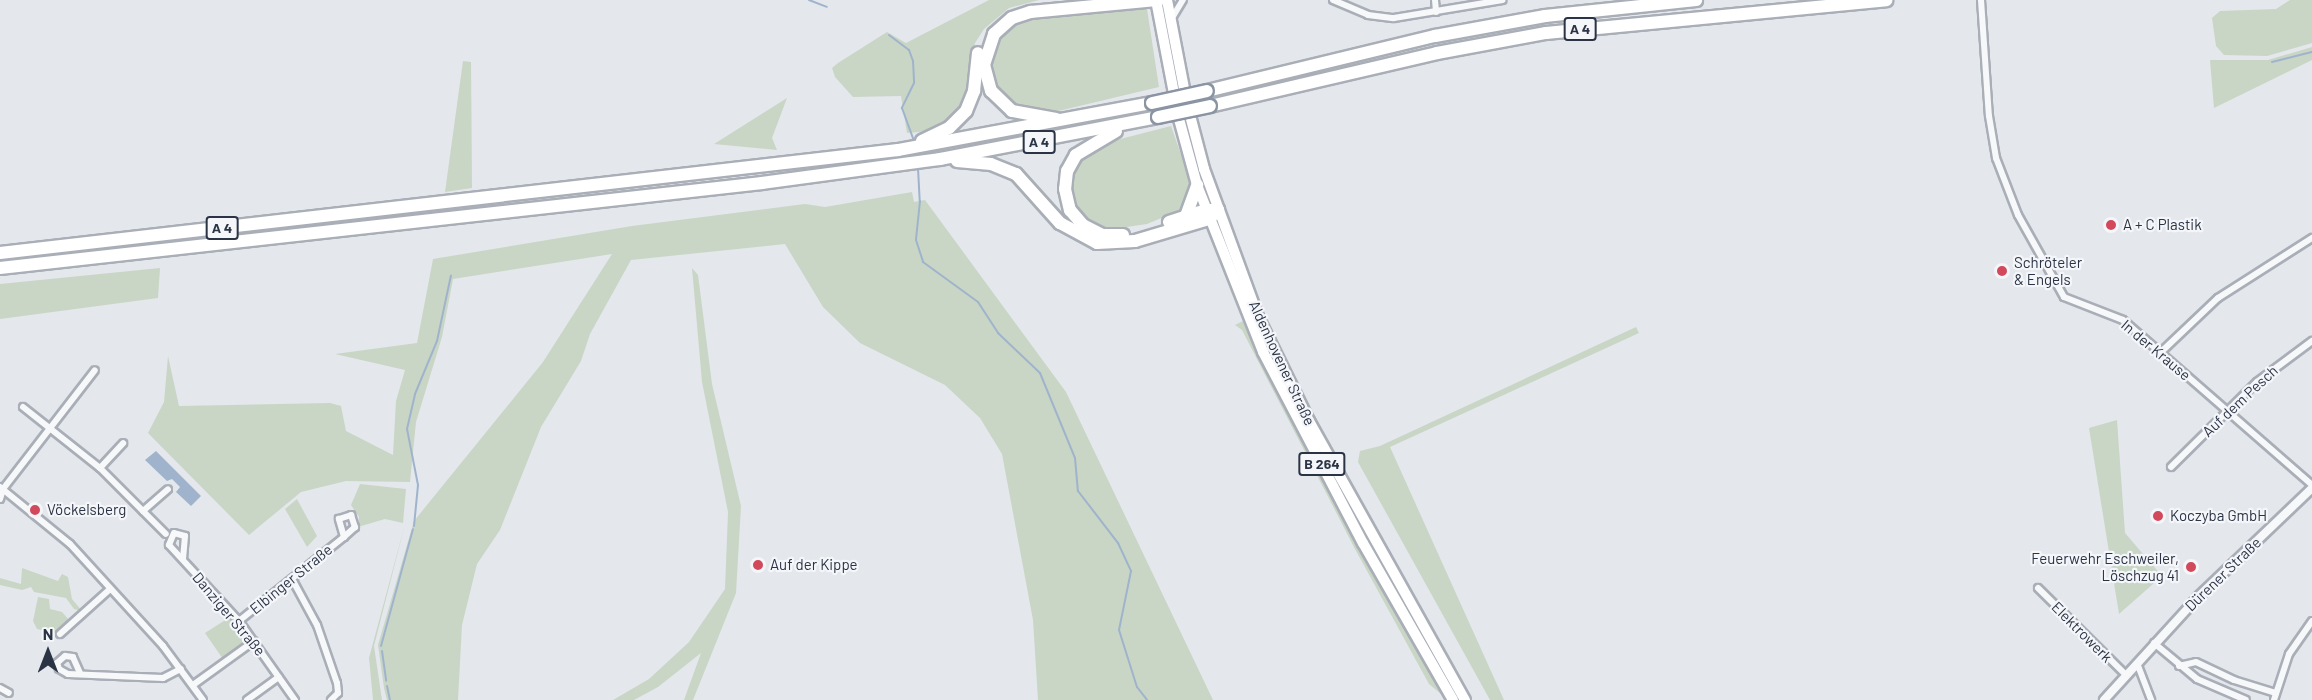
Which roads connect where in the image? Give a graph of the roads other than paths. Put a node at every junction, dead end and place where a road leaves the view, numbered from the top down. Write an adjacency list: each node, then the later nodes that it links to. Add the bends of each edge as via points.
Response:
1 (1064, 0): 15 (highway, via 1024,6 993,24 980,46 974,91 966,111 949,128)
2 (1157, 0): 13 (highway, via 1031,12 1012,18 994,34 984,65 987,83 1000,102 1019,114); 17 (main road, Aldenhovener Straße / B 264, via 1179,119)
3 (1167, 0): 12 (main road, Aldenhovener Straße / B 264)
4 (1184, 0): 12 (street)
5 (1333, 0): 11 (street, via 1381,18)
6 (1435, 0): 11 (street)
7 (1503, 0): 11 (street)
8 (1696, 0): 13 (highway, A 4, bridge, via 1545,16 1435,36)
9 (1886, 0): 14 (highway, A 4, bridge, via 1546,33 1437,53)
10 (1981, 0): 24 (street, In der Krause, via 1996,158 2028,234 2064,297 2123,321)
11 (1436, 12)
12 (1170, 22): 18 (main road, Aldenhovener Straße / B 264)
13 (1070, 120): 15 (highway, A 4)
14 (1136, 122): 16 (highway, A 4); 19 (highway, via 1094,141 1076,155 1064,185 1070,210 1088,228 1108,236 1129,234)
15 (926, 142): 21 (highway, A 4, via 898,150)
16 (935, 160): 18 (highway, via 991,164 1011,171 1027,182 1065,227 1097,243 1124,244); 22 (highway, A 4)
17 (1197, 185): 18 (main road, Aldenhovener Straße / B 264); 19 (highway)
18 (1211, 213): 19 (highway); 62 (main road, Aldenhovener Straße / B 264, via 1263,352 1363,543); 63 (main road, Aldenhovener Straße / B 264, via 1309,421)
19 (1186, 216)
20 (2312, 238): 24 (street, via 2217,299)
21 (0, 253)
22 (0, 268)
23 (2312, 341): 27 (street, Auf dem Pesch, via 2257,382)
24 (2160, 353): 27 (street, In der Krause)
25 (94, 370): 28 (street)
26 (23, 406): 28 (street)
27 (2227, 411): 30 (street, Auf dem Pesch); 32 (street, In der Krause)
28 (51, 426): 31 (street); 33 (street)
29 (123, 442): 31 (street)
30 (2171, 467)
31 (100, 468): 36 (street)
32 (2312, 487): 47 (street, Dürener Straße)
33 (1, 488): 35 (street); 42 (street, via 70,544)
34 (168, 489): 36 (street)
35 (0, 499)
36 (143, 511): 37 (street)
37 (166, 534)
38 (344, 537): 40 (street, Elbinger Straße)
39 (183, 559): 43 (street, Danziger Straße)
40 (292, 579): 43 (street, Elbinger Straße); 61 (street, via 316,625 338,693)
41 (2038, 588): 52 (street, Elektrowerk)
42 (110, 589): 45 (street); 50 (street)
43 (239, 621): 46 (street, Danziger Straße)
44 (2312, 621): 57 (street, via 2289,654)
45 (60, 634)
46 (254, 641): 53 (street, Danziger Straße); 54 (street)
47 (2154, 643): 48 (street, Dürener Straße); 49 (street)
48 (2136, 663): 52 (street, Dürener Straße); 65 (street)
49 (2180, 666): 57 (street, via 2196,662); 66 (street, via 2197,679)
50 (181, 669): 51 (street, via 163,678); 54 (street)
51 (80, 673)
52 (2126, 675): 64 (street, Dürener Straße)
53 (279, 677): 59 (street); 60 (street, Danziger Straße)
54 (193, 685): 58 (street)
55 (0, 688): 56 (street)
56 (9, 693)
57 (2275, 697)
58 (203, 700)
59 (248, 700)
60 (295, 700)
61 (331, 700)
62 (1453, 700)
63 (1465, 700)
64 (2104, 700)
65 (2151, 700)
66 (2246, 700)

